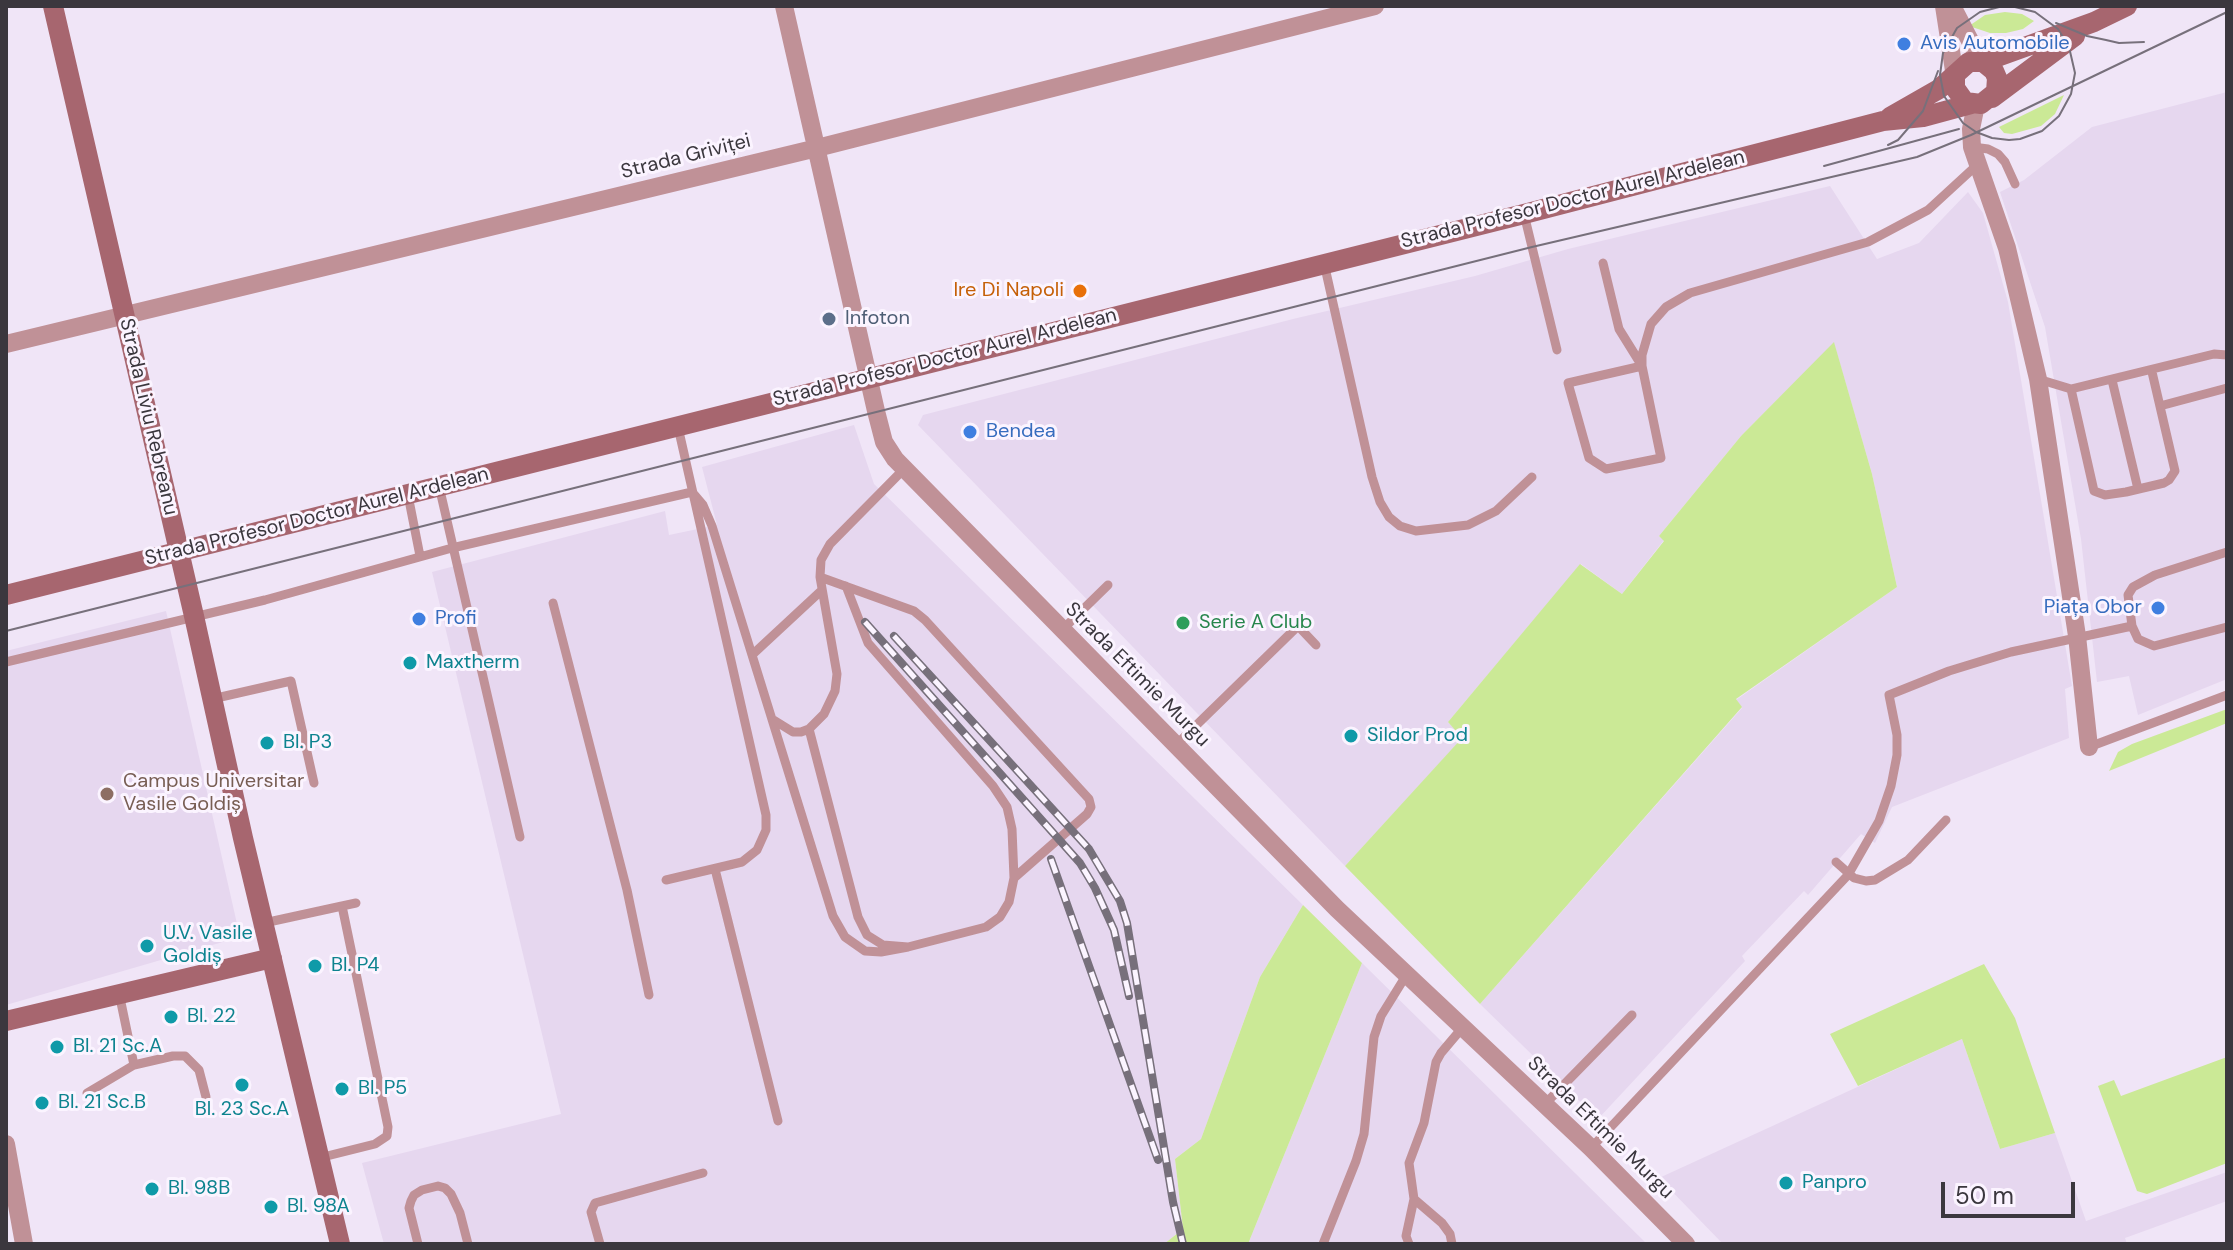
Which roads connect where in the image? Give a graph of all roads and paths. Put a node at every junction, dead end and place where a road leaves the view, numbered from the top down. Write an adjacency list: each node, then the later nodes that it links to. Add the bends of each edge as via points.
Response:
1 (53, 6): 18 (main road, Strada Liviu Rebreanu)
2 (784, 6): 12 (street, Strada Eftimie Murgu)
3 (1375, 6): 12 (street, Strada Griviței)
4 (1944, 6): 9 (street)
5 (1952, 6): 8 (street)
6 (2127, 6): 7 (main road, Strada Profesor Doctor Aurel Ardelean)
7 (2094, 22): 8 (main road, Strada Profesor Doctor Aurel Ardelean); 10 (main road, Strada Profesor Doctor Aurel Ardelean)
8 (1982, 62): 9 (main road, via 1963,65); 10 (main road, via 1994,71 1997,85)
9 (1955, 77): 10 (main road, via 1957,94); 11 (main road, Strada Profesor Doctor Aurel Ardelean)
10 (1980, 102): 11 (main road, Strada Profesor Doctor Aurel Ardelean); 13 (street, via 1971,129)
11 (1883, 121): 15 (main road, Strada Profesor Doctor Aurel Ardelean)
12 (817, 148): 18 (street, Strada Griviței); 24 (street, Strada Eftimie Murgu)
13 (1974, 156): 14 (lane, via 1988,149 1998,154); 22 (lane, via 1928,210 1868,242 1675,301 1651,324); 25 (street, via 2007,248)
14 (2015, 184)
15 (1524, 214): 16 (main road, Strada Profesor Doctor Aurel Ardelean); 20 (lane)
16 (1324, 263): 24 (main road, Strada Profesor Doctor Aurel Ardelean); 32 (lane, via 1372,477 1389,517 1416,531 1468,525 1496,511)
17 (1603, 263): 22 (lane, via 1619,329)
18 (125, 316): 19 (street, Strada Griviței); 38 (main road, Strada Liviu Rebreanu)
19 (6, 344)
20 (1557, 350)
21 (2227, 355): 23 (lane)
22 (1642, 366): 22 (lane, via 1568,383 1589,458 1606,469 1661,458)
23 (2152, 372): 26 (lane); 29 (lane)
24 (867, 377): 30 (main road, Strada Profesor Doctor Aurel Ardelean); 31 (street, Strada Eftimie Murgu, via 884,442)
25 (2038, 379): 28 (lane); 51 (street)
26 (2112, 380): 28 (lane); 34 (lane)
27 (2227, 388): 29 (lane)
28 (2071, 389): 34 (lane, via 2094,491 2105,495)
29 (2160, 406): 34 (lane, via 2175,471 2169,480)
30 (678, 426): 33 (main road, Strada Profesor Doctor Aurel Ardelean); 35 (lane)
31 (904, 469): 41 (lane, via 830,544); 50 (street, Strada Eftimie Murgu)
32 (1532, 477)
33 (439, 486): 36 (main road, Strada Profesor Doctor Aurel Ardelean); 37 (lane)
34 (2138, 489)
35 (692, 492): 37 (lane); 53 (lane, via 712,526); 65 (lane, via 766,815 757,850 742,862)
36 (408, 495): 38 (main road, Strada Profesor Doctor Aurel Ardelean); 40 (lane)
37 (452, 548): 40 (lane); 63 (lane)
38 (179, 551): 45 (main road, Strada Profesor Doctor Aurel Ardelean); 47 (main road, Strada Liviu Rebreanu)
39 (2227, 552): 48 (lane, via 2133,587 2128,595)
40 (420, 556): 47 (lane)
41 (820, 577): 43 (lane); 44 (lane)
42 (1108, 585): 50 (lane)
43 (846, 586): 67 (lane, via 868,643 1007,807); 67 (lane, via 925,620 1089,799 1087,814)
44 (822, 590): 53 (lane); 58 (lane, via 837,683 824,714)
45 (6, 595)
46 (553, 603): 76 (lane, via 632,889)
47 (194, 616): 54 (lane); 56 (main road, Strada Liviu Rebreanu)
48 (2132, 626): 49 (lane, via 2138,639 2154,646); 51 (lane)
49 (2227, 627)
50 (1062, 630): 59 (street, Strada Eftimie Murgu)
51 (2077, 636): 60 (street); 66 (lane, via 1961,667 1889,695 1897,735 1891,786 1879,821)
52 (1316, 645): 59 (lane, via 1298,626)
53 (752, 655): 57 (lane)
54 (6, 662)
55 (2227, 695): 60 (lane)
56 (212, 699): 61 (lane, via 291,681); 71 (main road, Strada Liviu Rebreanu)
57 (772, 719): 58 (lane, via 793,732); 72 (lane, via 839,929 865,951)
58 (809, 729): 72 (lane, via 858,917 874,940)
59 (1176, 745): 74 (street, Strada Eftimie Murgu)
60 (2089, 747)
61 (314, 783)
62 (1946, 820): 66 (lane, via 1890,872 1866,881)
63 (520, 837)
64 (1836, 862): 66 (lane)
65 (715, 869): 68 (lane); 84 (lane)
66 (1848, 875): 86 (lane)
67 (1014, 878): 72 (lane, via 1007,908 994,923)
68 (666, 880)
69 (356, 903): 70 (lane)
70 (342, 906): 71 (lane); 87 (lane, via 388,1127 387,1136 375,1144)
71 (264, 923): 73 (main road, Strada Liviu Rebreanu)
72 (908, 947)
73 (272, 958): 75 (main road); 87 (main road, Strada Liviu Rebreanu)
74 (1407, 974): 79 (street, Strada Eftimie Murgu); 96 (lane, via 1374,1037 1364,1134)
75 (119, 993): 78 (main road); 80 (lane)
76 (649, 995)
77 (1632, 1015): 83 (lane)
78 (6, 1021)
79 (1463, 1027): 83 (street, Strada Eftimie Murgu); 90 (lane, via 1436,1062 1424,1123 1409,1163)
80 (134, 1065): 81 (lane); 82 (lane, via 185,1056 199,1070)
81 (87, 1093)
82 (206, 1097)
83 (1545, 1104): 86 (street, Strada Eftimie Murgu)
84 (778, 1121)
85 (6, 1144): 89 (street)
86 (1591, 1148): 99 (street, Strada Eftimie Murgu)
87 (319, 1158): 92 (main road, Strada Liviu Rebreanu)
88 (703, 1173): 95 (lane, via 595,1203 591,1212)
89 (9, 1174): 91 (street)
90 (1414, 1199): 97 (lane); 98 (lane, via 1442,1223)
91 (24, 1244)
92 (340, 1244)
93 (418, 1244): 94 (lane, via 411,1201 422,1190 438,1186 451,1194)
94 (468, 1244)
95 (600, 1244)
96 (1323, 1244)
97 (1409, 1244)
98 (1452, 1244)
99 (1686, 1244)

